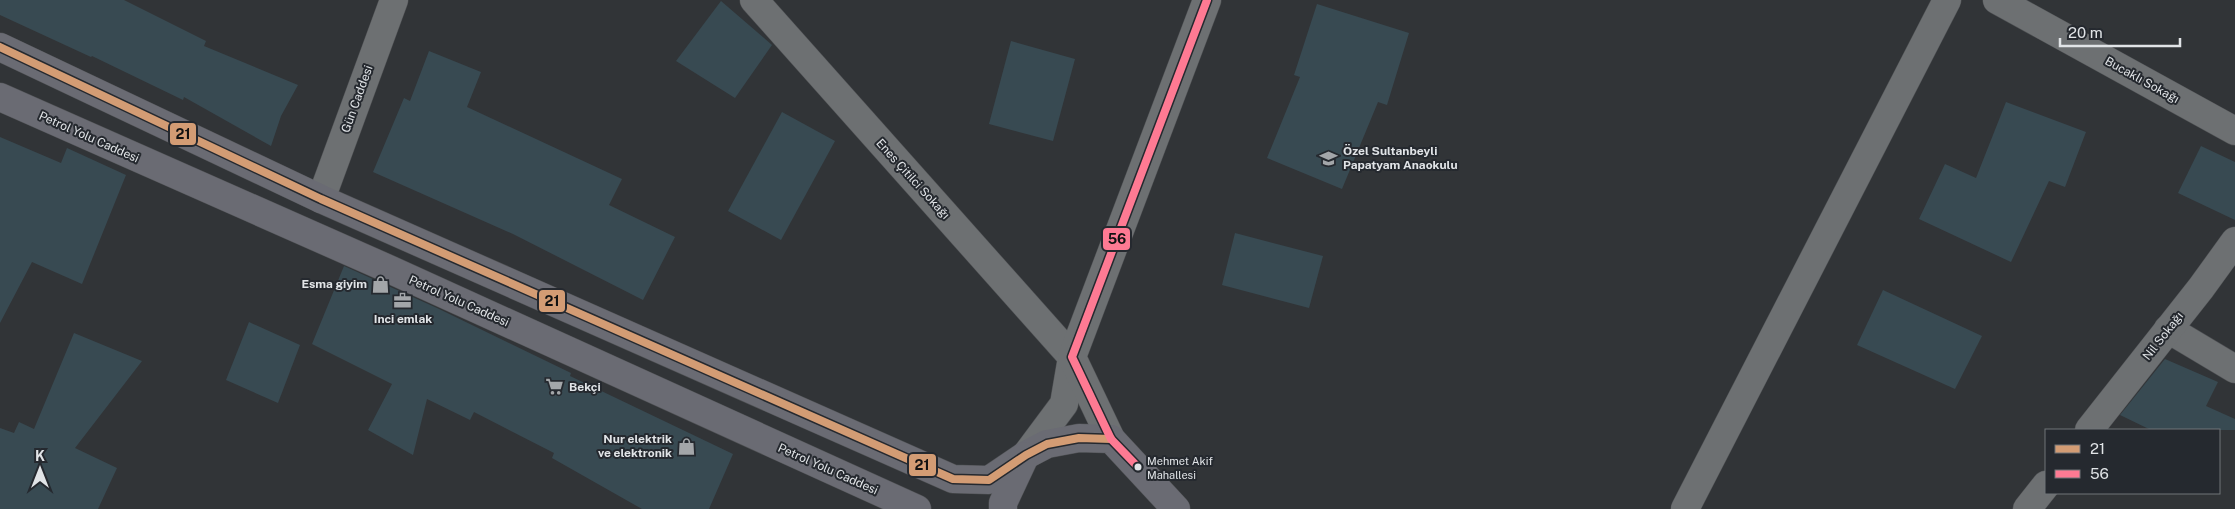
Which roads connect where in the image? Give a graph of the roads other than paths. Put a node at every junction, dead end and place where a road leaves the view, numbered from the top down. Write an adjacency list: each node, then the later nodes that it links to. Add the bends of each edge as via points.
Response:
1 (394, 0): 9 (street, Gün Caddesi)
2 (754, 0): 12 (street, Enes Çitilci Sokağı)
3 (1207, 0): 12 (street)
4 (1947, 0): 21 (street)
5 (1997, 0): 8 (street, Bucaklı Sokağı)
6 (0, 47): 9 (main road)
7 (0, 97): 18 (main road, Petrol Yolu Caddesi, via 391,270)
8 (2235, 131)
9 (321, 199): 16 (main road, via 953,479 989,480)
10 (2235, 242): 11 (street, Nil Sokağı)
11 (2168, 329): 13 (street); 14 (street, Nil Sokağı)
12 (1072, 357): 15 (street, Enes Çitilci Sokağı); 16 (street, via 1064,404)
13 (2235, 369)
14 (2090, 429)
15 (1112, 439): 16 (main road, via 1079,438 1047,444); 20 (main road)
16 (1026, 455): 19 (main road)
17 (2045, 486): 22 (street)
18 (916, 509)
19 (1003, 509)
20 (1176, 509)
21 (1685, 509)
22 (2027, 509)

